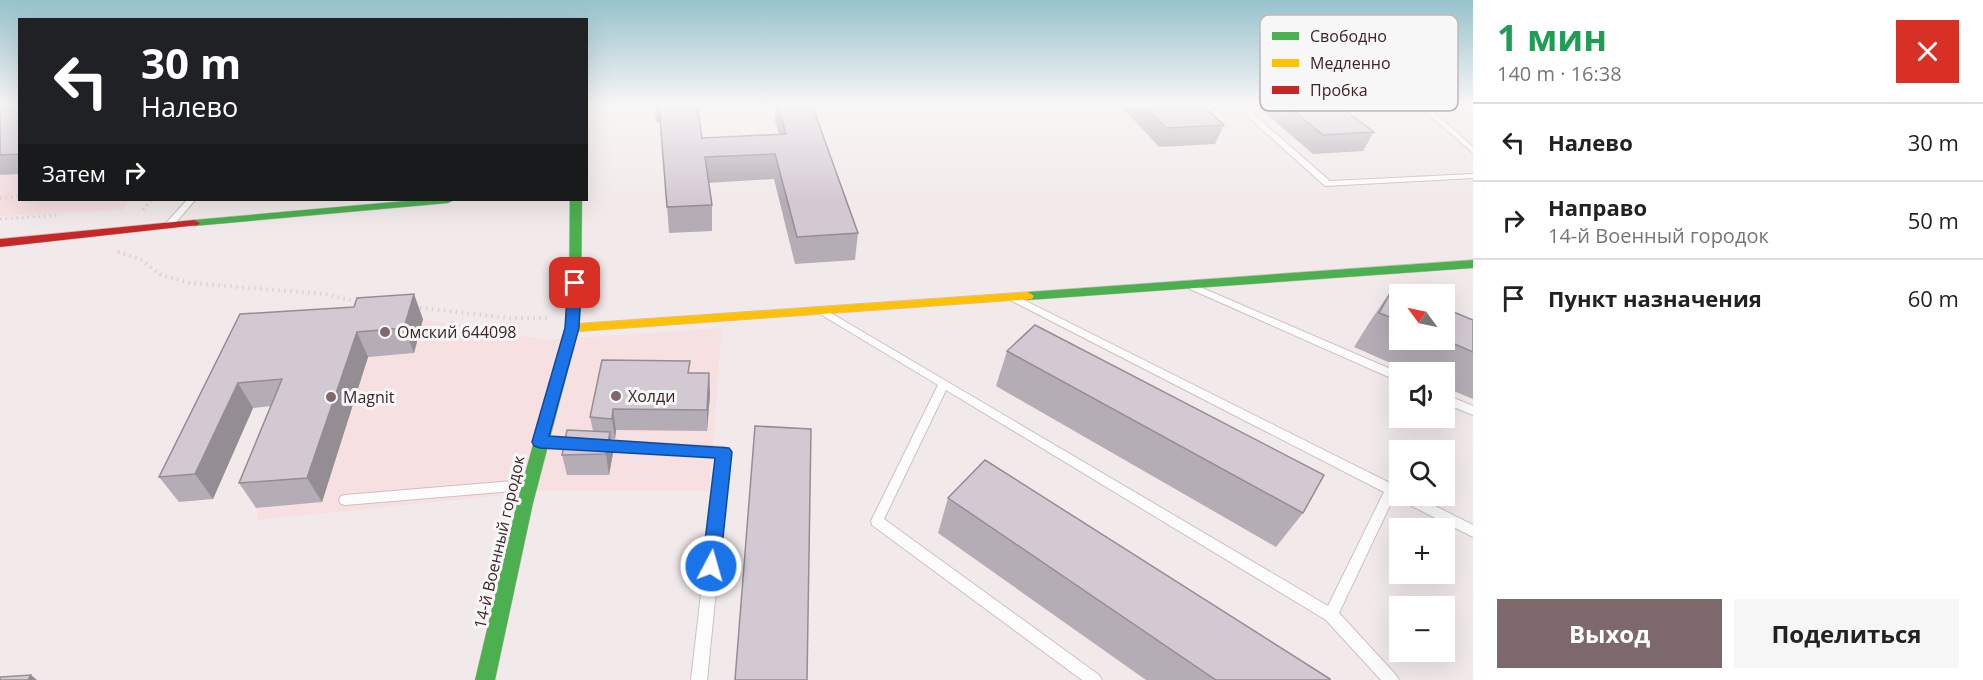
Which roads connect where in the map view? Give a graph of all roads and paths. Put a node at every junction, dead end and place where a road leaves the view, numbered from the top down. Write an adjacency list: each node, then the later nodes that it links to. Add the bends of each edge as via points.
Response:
1 (1274, 137): 4 (lane, via 1328,184)
2 (1457, 137): 3 (lane)
3 (1473, 151)
4 (1473, 176)
5 (18, 196): 6 (path)
6 (0, 198)
7 (150, 201): 11 (path)
8 (190, 201): 12 (lane)
9 (438, 201): 12 (street)
10 (576, 201): 21 (street, 14-й Военный городок)
11 (143, 210)
12 (169, 225): 13 (street)
13 (0, 243)
14 (116, 251): 18 (path, via 140,259 161,275 190,283 325,294)
15 (1473, 264): 16 (street)
16 (1187, 284): 17 (street); 22 (lane)
17 (1011, 297): 20 (street); 28 (lane)
18 (360, 302)
19 (404, 306): 21 (path)
20 (821, 310): 21 (street); 23 (lane)
21 (572, 323): 26 (street, 14-й Военный городок)
22 (1389, 373)
23 (944, 384): 33 (lane); 36 (lane, via 877,521)
24 (1455, 403): 25 (lane)
25 (1473, 411)
26 (540, 442): 27 (street, 14-й Военный городок); 35 (lane, via 724,452)
27 (528, 485): 29 (lane); 34 (street, 14-й Военный городок)
28 (1389, 489)
29 (345, 500)
30 (1390, 506): 33 (lane)
31 (1423, 506): 32 (lane)
32 (1473, 531)
33 (1331, 615): 37 (lane)
34 (485, 680)
35 (699, 680)
36 (1094, 680)
37 (1391, 680)

